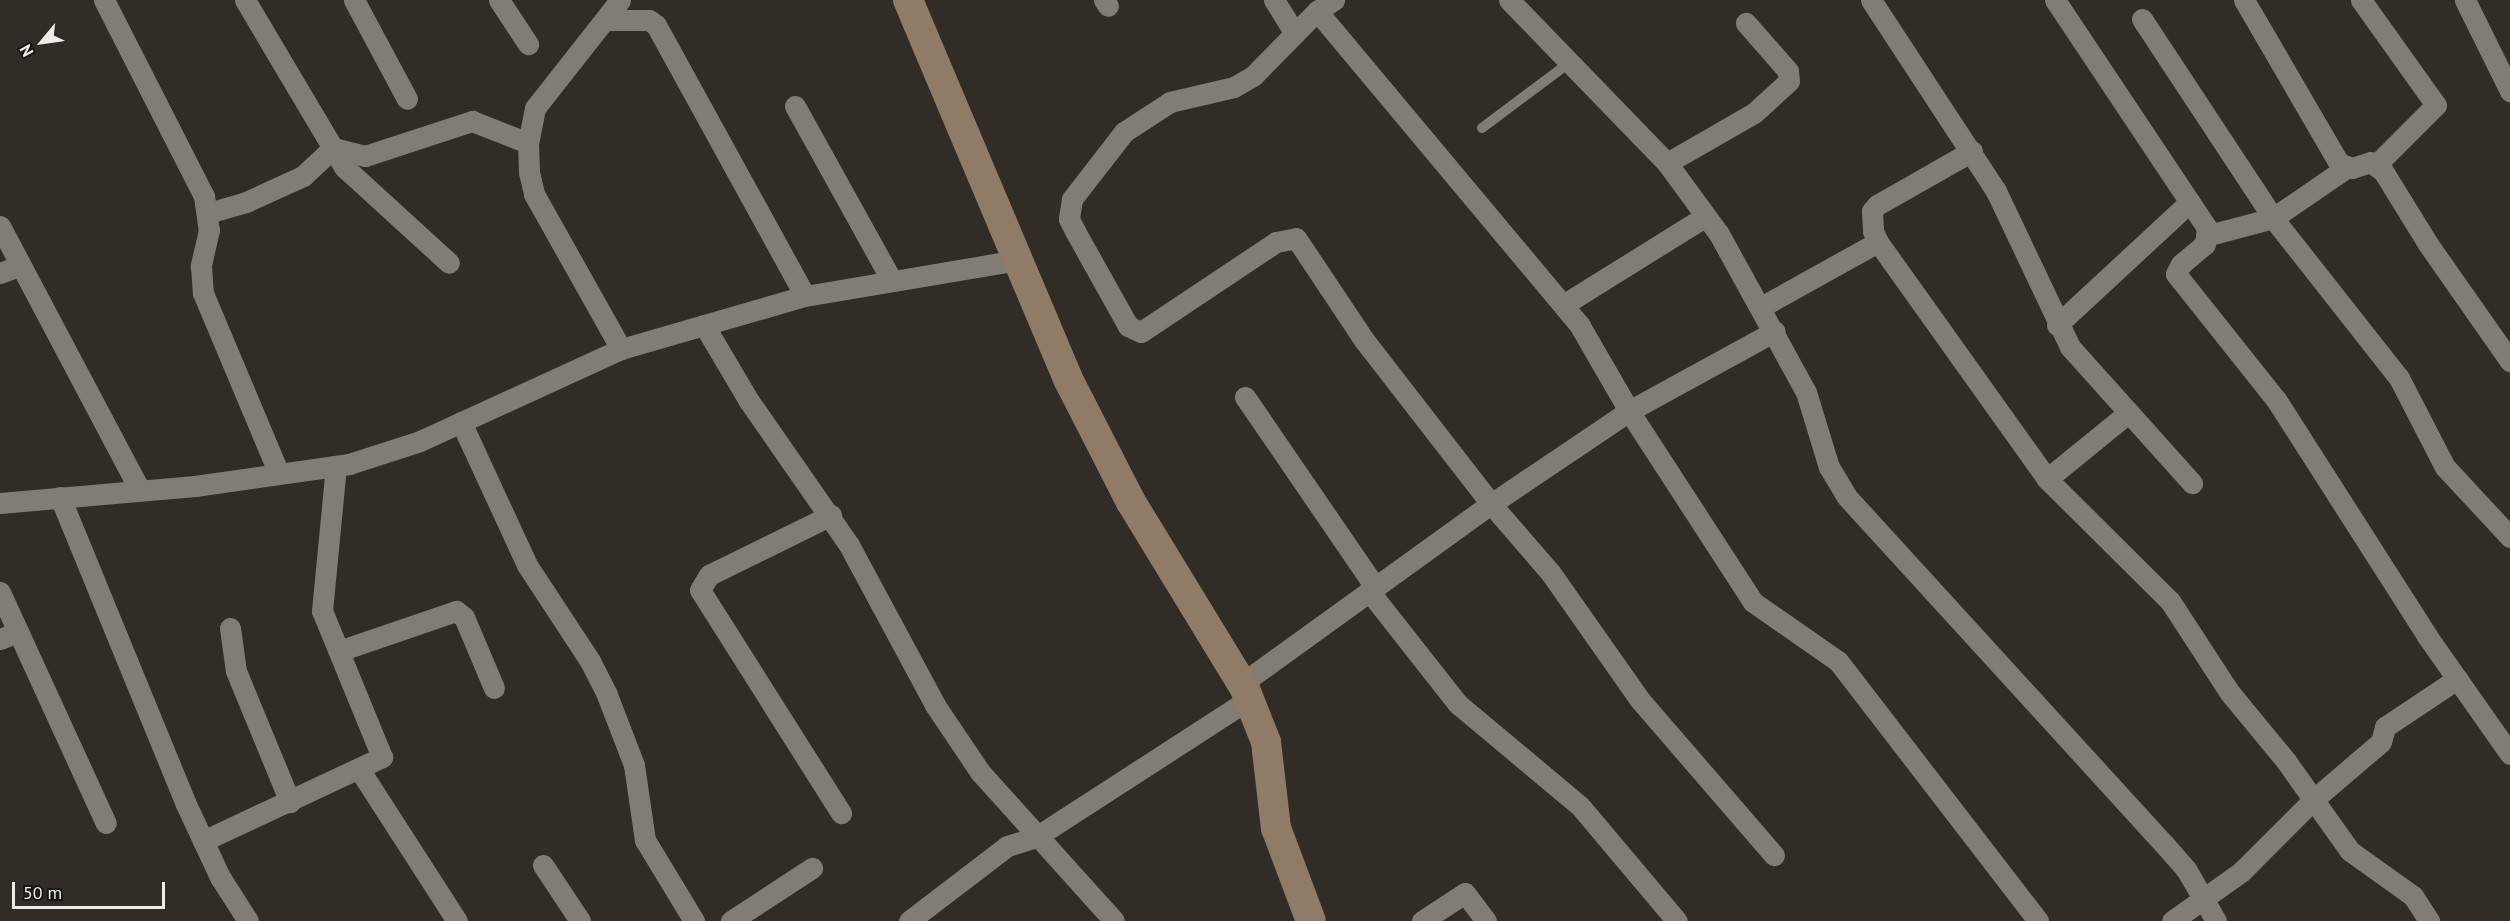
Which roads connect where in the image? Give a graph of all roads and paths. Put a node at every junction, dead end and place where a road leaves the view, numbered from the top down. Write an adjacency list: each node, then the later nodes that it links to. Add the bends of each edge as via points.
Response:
1 (104, 0): 32 (street, via 194,175)
2 (245, 0): 27 (street)
3 (354, 0): 22 (street)
4 (499, 0): 19 (street)
5 (620, 0): 16 (street)
6 (908, 0): 38 (street)
7 (1274, 0): 18 (street)
8 (1871, 0): 25 (street)
9 (2055, 0): 31 (street)
10 (2244, 0): 30 (street, via 2339,163)
11 (2361, 0): 29 (street, via 2436,105)
12 (2465, 0): 21 (street)
13 (1516, 2): 20 (street)
14 (1326, 6): 18 (street); 44 (street)
15 (2142, 19): 34 (street)
16 (605, 20): 26 (street, via 535,108); 43 (street, via 649,20 656,25)
17 (1746, 23): 28 (street, via 1788,71 1789,81 1754,113)
18 (1295, 33): 62 (street, via 1253,76 1234,87 1170,102 1124,132 1110,144 1072,199 1070,219 1128,326 1135,332 1149,328 1276,242 1296,238 1364,340)
19 (528, 44)
20 (1569, 63): 24 (lane); 28 (street)
21 (2510, 91)
22 (407, 99)
23 (795, 105): 42 (street)
24 (1482, 128)
25 (1966, 142): 36 (street, via 1886,199); 47 (street, via 2016,228)
26 (528, 143): 27 (street, via 472,121 365,156); 49 (street, via 528,172 534,194)
27 (333, 148): 32 (street, via 303,176 246,202); 39 (street, via 360,184)
28 (1667, 163): 33 (street)
29 (2377, 164): 30 (street); 50 (street)
30 (2346, 168): 34 (street)
31 (2190, 202): 37 (street); 47 (street)
32 (208, 213): 56 (street, via 200,273 203,293)
33 (1706, 216): 44 (street); 45 (street)
34 (2273, 218): 37 (street); 64 (street, via 2399,378 2445,467)
35 (0, 226): 40 (street)
36 (1874, 228): 45 (street); 57 (street)
37 (2209, 235): 70 (street, via 2176,274 2277,401)
38 (1017, 260): 42 (street); 72 (street, via 1068,379 1126,492)
39 (450, 263)
40 (21, 265): 41 (street); 59 (street)
41 (0, 273)
42 (892, 281): 43 (street)
43 (805, 296): 46 (street)
44 (1563, 305): 52 (street, via 1605,364)
45 (1761, 307): 48 (street)
46 (704, 325): 49 (street); 63 (street, via 749,401)
47 (2057, 325): 53 (street, via 2082,361)
48 (1775, 331): 52 (street); 84 (street, via 1806,392 1829,467 1847,497 2164,844)
49 (621, 349): 54 (street)
50 (2510, 361)
51 (1245, 397): 65 (street)
52 (1629, 411): 62 (street); 96 (street, via 1753,602 1838,661)
53 (2128, 413): 57 (street); 58 (street)
54 (461, 422): 55 (street, via 420,441); 88 (street, via 527,565 591,662 607,695 634,765 645,840)
55 (336, 466): 56 (street); 69 (street, via 322,611)
56 (279, 474): 59 (street)
57 (2047, 479): 75 (street, via 2170,601 2230,693)
58 (2192, 483)
59 (140, 490): 60 (street)
60 (60, 496): 61 (street); 80 (street)
61 (0, 503)
62 (1491, 504): 65 (street); 81 (street, via 1550,572 1640,700)
63 (831, 515): 77 (street, via 709,575 700,590); 79 (street, via 935,705 980,772)
64 (2510, 537)
65 (1372, 589): 72 (street); 95 (street, via 1458,704 1580,806)
66 (0, 592): 68 (street)
67 (230, 628): 76 (street, via 236,671)
68 (8, 636): 78 (street)
69 (339, 651): 71 (street, via 456,611 464,617); 74 (street, via 382,749 382,757)
70 (2457, 679): 73 (street); 75 (street, via 2385,727 2382,742)
71 (494, 688)
72 (1245, 692): 79 (street); 92 (street, via 1266,742 1276,828)
73 (2510, 754)
74 (359, 770): 76 (street); 86 (street)
75 (2313, 800): 84 (street, via 2241,872); 99 (street, via 2350,851 2406,890)
76 (290, 802): 80 (street)
77 (841, 813)
78 (106, 823)
79 (1036, 837): 90 (street, via 1007,846); 91 (street)
80 (203, 841): 85 (street, via 220,878)
81 (1774, 855)
82 (543, 865): 87 (street)
83 (812, 868): 89 (street)
84 (2202, 898): 97 (street); 98 (street)
85 (248, 921)
86 (457, 921)
87 (580, 921)
88 (694, 921)
89 (731, 921)
90 (909, 921)
91 (1114, 921)
92 (1311, 921)
93 (1422, 921): 94 (street, via 1465,893)
94 (1486, 921)
95 (1677, 921)
96 (2038, 921)
97 (2172, 921)
98 (2216, 921)
99 (2429, 921)

